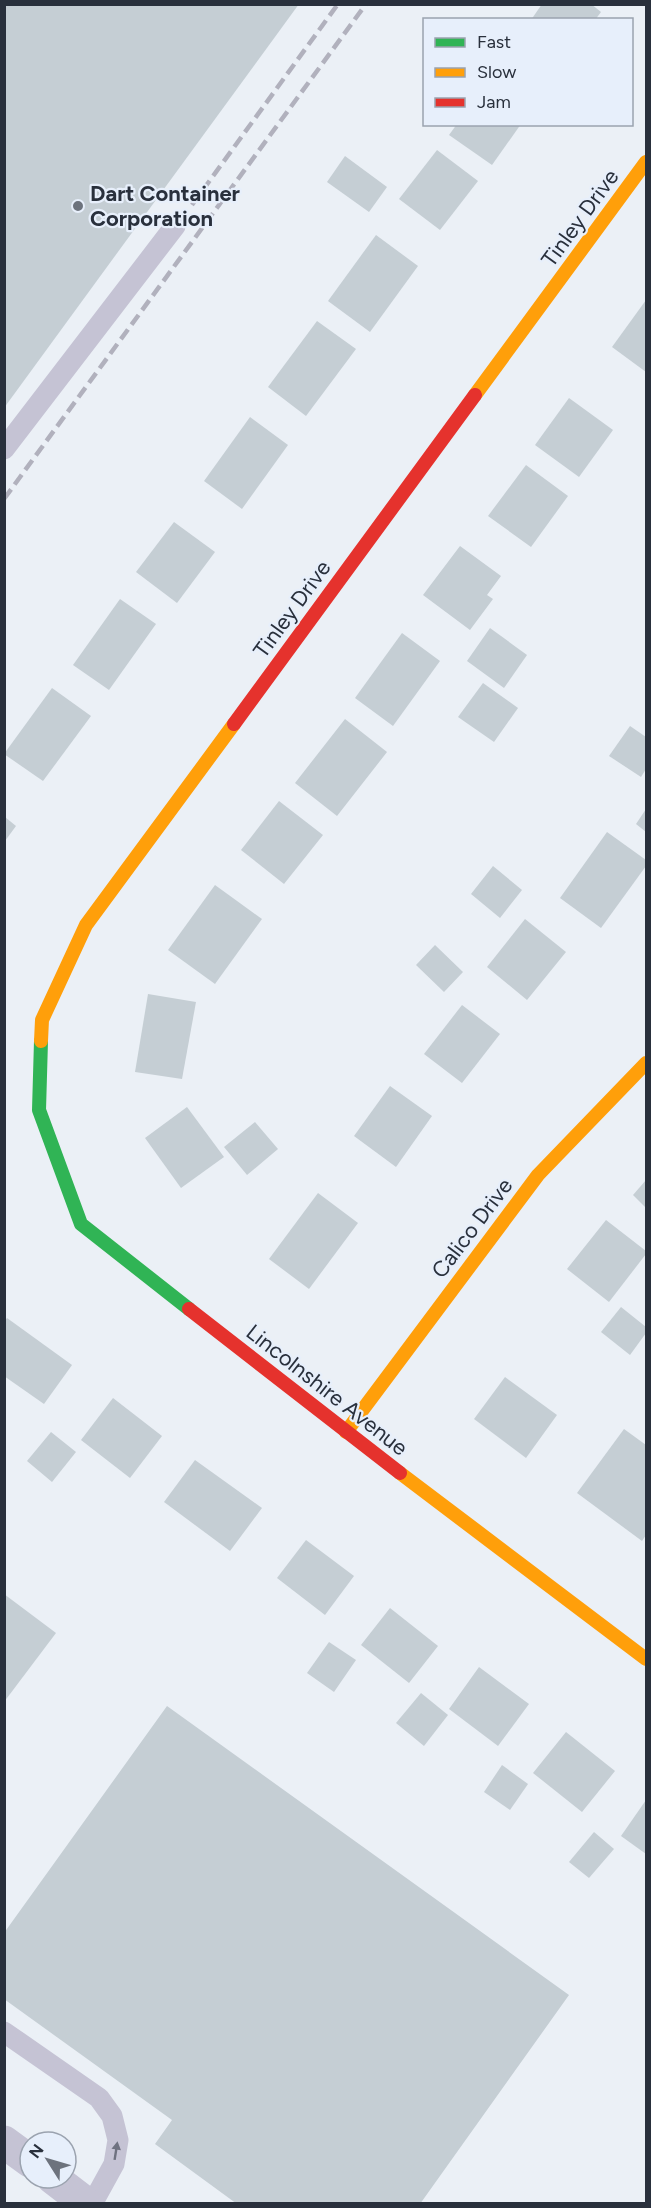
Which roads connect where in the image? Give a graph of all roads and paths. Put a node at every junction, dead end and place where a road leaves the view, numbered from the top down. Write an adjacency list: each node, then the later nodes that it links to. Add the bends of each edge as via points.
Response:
1 (646, 162): 5 (street, Tinley Drive, via 86,926 42,1020)
2 (175, 226): 3 (lane)
3 (4, 449)
4 (646, 1063): 6 (street, Calico Drive, via 538,1175)
5 (39, 1110): 6 (street, Lincolnshire Avenue, via 81,1224)
6 (346, 1432): 7 (street, Lincolnshire Avenue)
7 (646, 1659)
8 (4, 2032): 13 (lane, one-way to 8, via 114,2164 118,2140 112,2116 99,2098)
9 (4, 2142): 10 (street)
10 (18, 2152)
11 (69, 2190): 12 (street)
12 (87, 2204)
13 (92, 2204)

